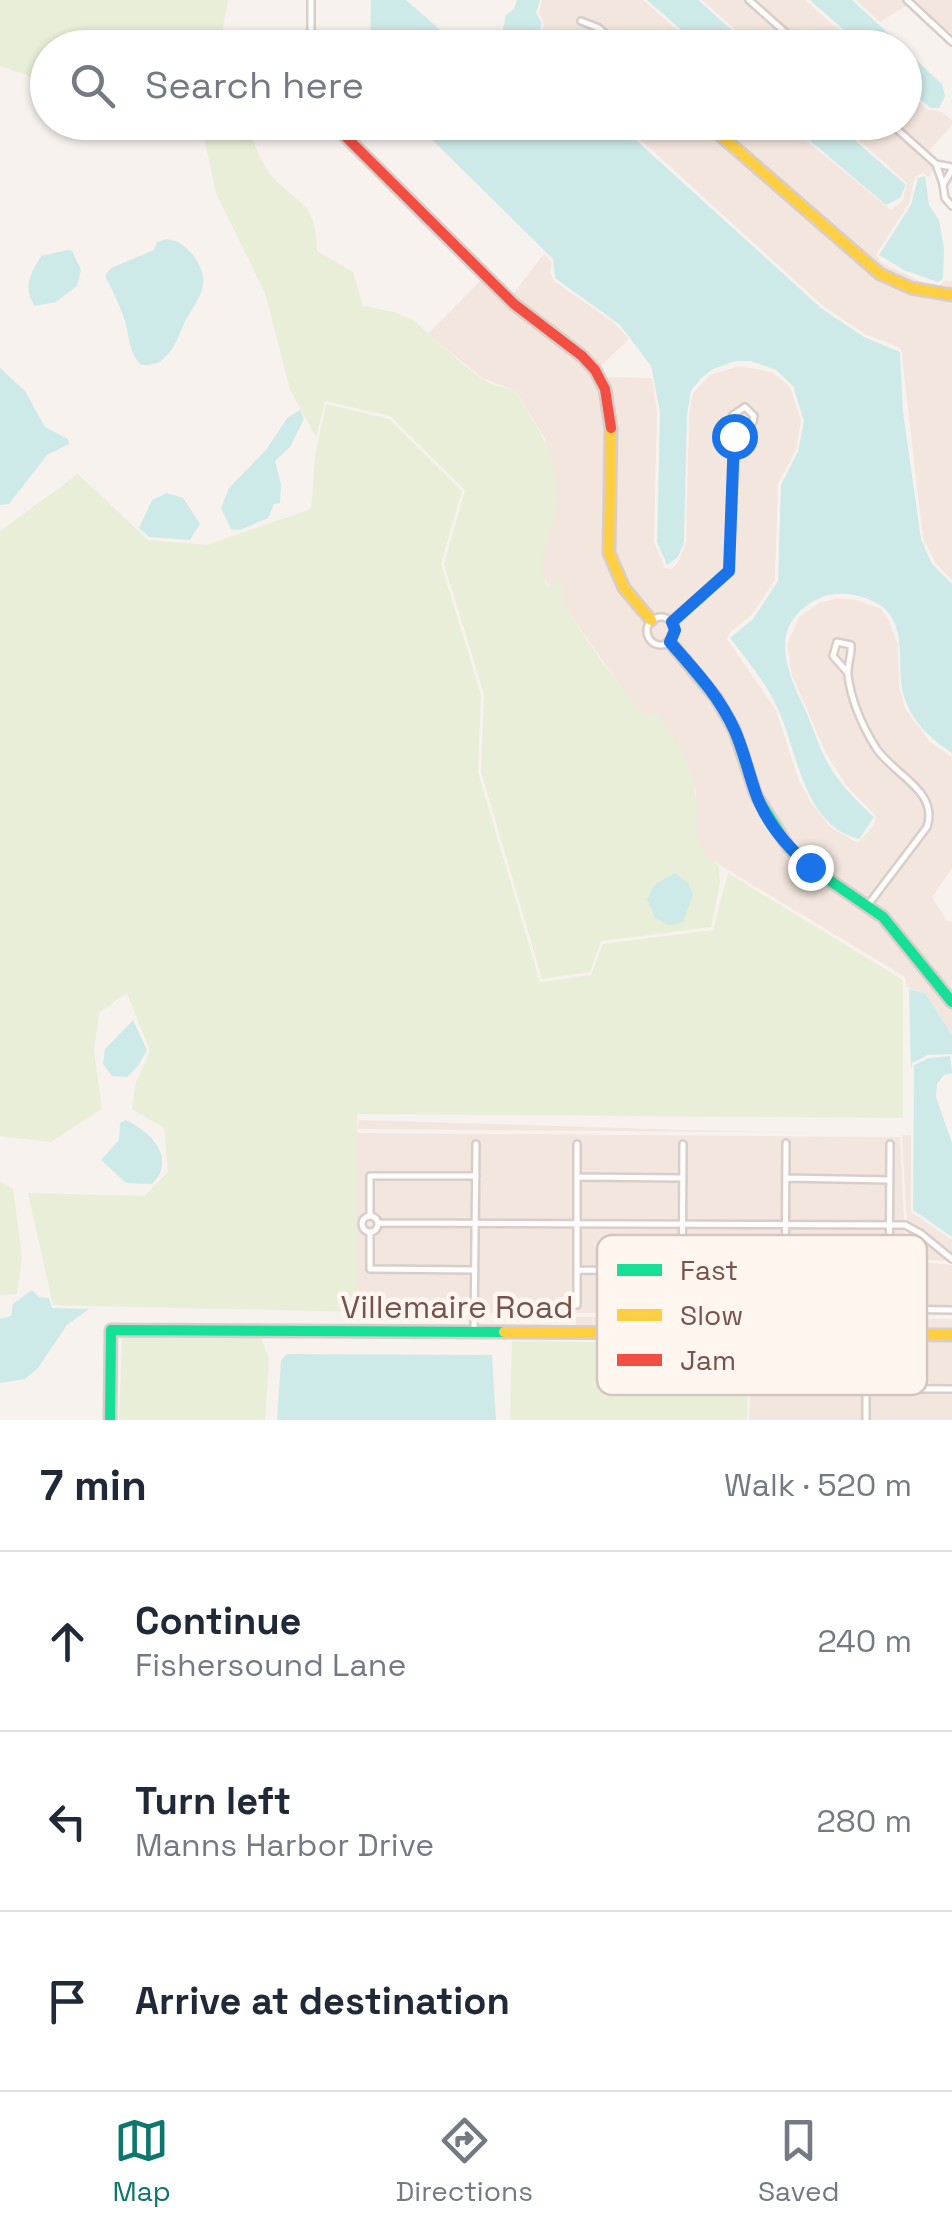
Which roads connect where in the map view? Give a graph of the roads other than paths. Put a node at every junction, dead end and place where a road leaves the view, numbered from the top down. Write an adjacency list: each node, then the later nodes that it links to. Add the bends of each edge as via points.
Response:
1 (311, 0): 5 (street)
2 (749, 0): 7 (street)
3 (906, 0): 8 (street)
4 (581, 21): 6 (street)
5 (311, 30)
6 (601, 30)
7 (783, 30)
8 (952, 42)
9 (350, 140): 18 (street, via 514,304 595,370 610,415 609,553 624,588)
10 (726, 140): 16 (street, via 880,274)
11 (909, 140): 12 (street)
12 (936, 164): 13 (street); 14 (street)
13 (952, 168): 14 (street)
14 (943, 185): 15 (street)
15 (952, 206)
16 (952, 295)
17 (736, 443): 17 (street, via 754,422 745,407 734,415); 19 (street, via 729,571)
18 (652, 620): 19 (street); 20 (street, via 649,638)
19 (672, 622): 20 (street)
20 (670, 642): 22 (street, via 717,699 756,796 789,848)
21 (847, 672): 21 (street, via 851,645 836,642 833,656); 22 (street, via 877,749 922,793 930,816)
22 (868, 904): 23 (street)
23 (946, 985): 24 (street)
24 (952, 1002)
25 (786, 1143): 33 (street)
26 (476, 1144): 30 (street)
27 (577, 1144): 31 (street)
28 (683, 1144): 32 (street)
29 (890, 1144): 34 (street)
30 (476, 1176): 35 (street, via 370,1176); 37 (street)
31 (577, 1177): 32 (street); 38 (street)
32 (683, 1178): 39 (street)
33 (786, 1178): 34 (street); 40 (street)
34 (890, 1180): 41 (street)
35 (370, 1215): 36 (street); 42 (street, via 361,1223)
36 (378, 1223): 37 (street); 42 (street)
37 (475, 1223): 38 (street); 49 (street)
38 (577, 1224): 39 (street); 50 (street)
39 (682, 1224): 40 (street); 43 (street)
40 (786, 1225): 41 (street); 44 (street)
41 (890, 1226): 45 (street); 46 (street)
42 (370, 1232): 49 (street, via 370,1269)
43 (682, 1235)
44 (786, 1235)
45 (890, 1235)
46 (922, 1235)
47 (927, 1239): 48 (street)
48 (952, 1259)
49 (475, 1270): 53 (street)
50 (577, 1270): 51 (street); 52 (street)
51 (597, 1270)
52 (577, 1305)
53 (474, 1332): 54 (street, Villemaire Road); 59 (street, Villemaire Road, via 111,1330)
54 (597, 1333)
55 (927, 1335): 56 (street, Villemaire Road)
56 (952, 1335)
57 (927, 1389): 58 (street)
58 (952, 1389)
59 (110, 1420)

